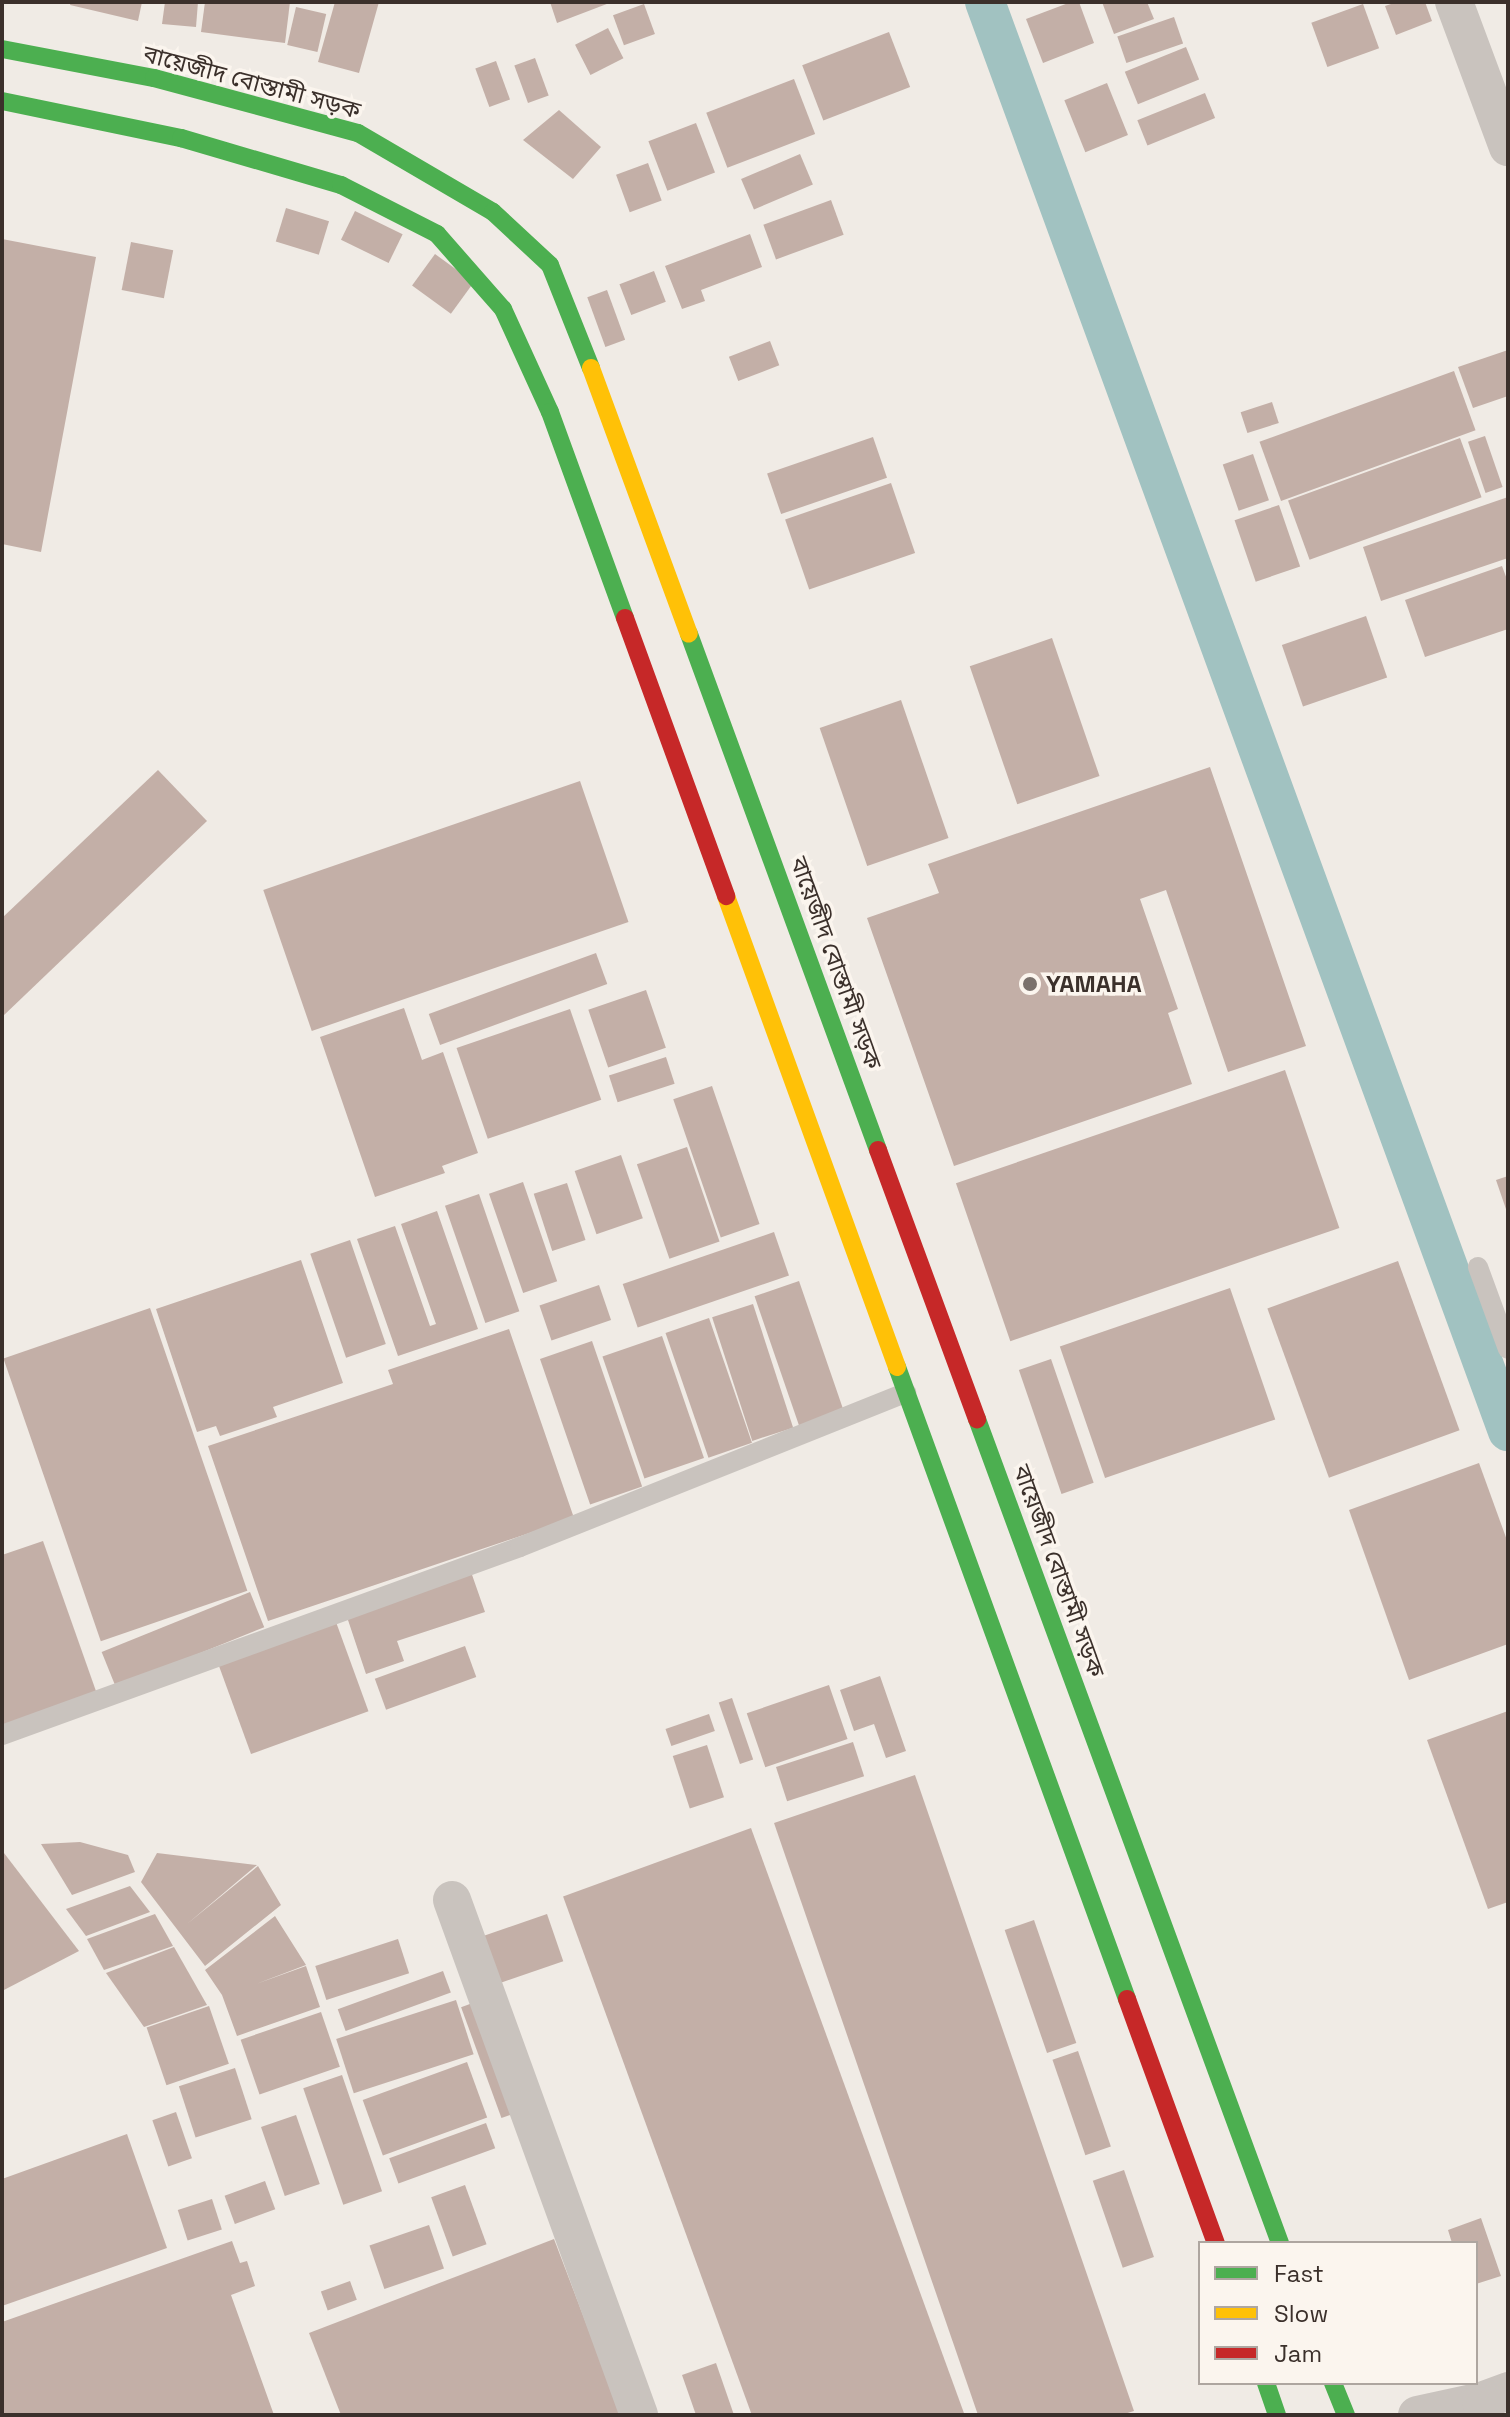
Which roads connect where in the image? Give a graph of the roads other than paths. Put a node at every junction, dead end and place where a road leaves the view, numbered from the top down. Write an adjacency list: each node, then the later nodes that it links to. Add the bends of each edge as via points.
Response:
1 (1454, 2): 4 (street)
2 (2, 49): 11 (main road, বায়েজীদ বোস্তামী সড়ক, via 154,78 358,133 493,212 550,265)
3 (2, 101): 7 (main road, via 181,138 341,185 437,234 503,309 550,412)
4 (1508, 147)
5 (1478, 1267): 6 (lane)
6 (1508, 1349)
7 (906, 1393): 8 (lane, via 520,1547); 10 (main road)
8 (2, 1735)
9 (452, 1900): 15 (street)
10 (1215, 2241)
11 (1279, 2241)
12 (1267, 2385): 16 (main road)
13 (1334, 2385): 17 (main road)
14 (1508, 2391): 18 (street)
15 (639, 2415)
16 (1277, 2415)
17 (1346, 2415)
18 (1417, 2415)

